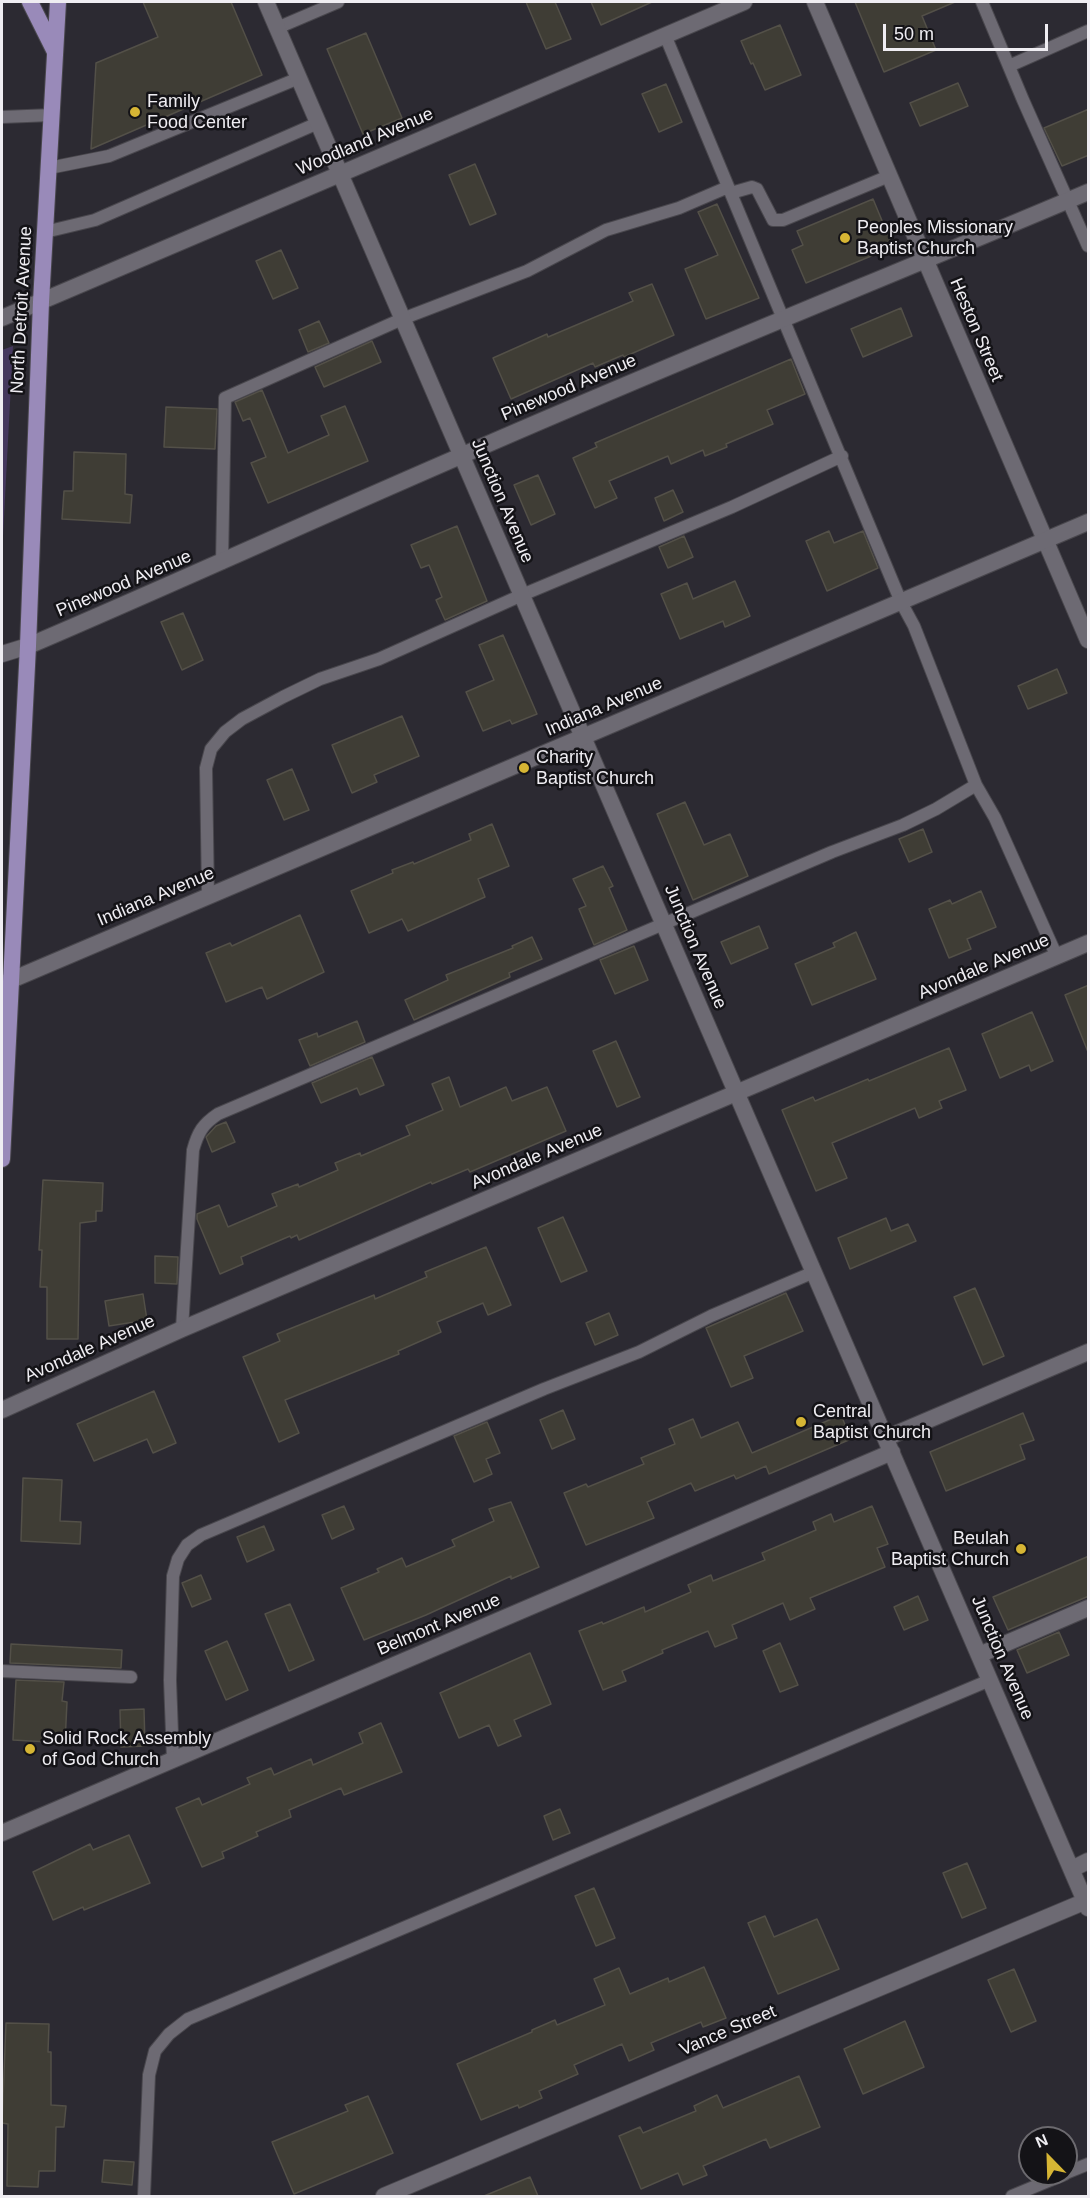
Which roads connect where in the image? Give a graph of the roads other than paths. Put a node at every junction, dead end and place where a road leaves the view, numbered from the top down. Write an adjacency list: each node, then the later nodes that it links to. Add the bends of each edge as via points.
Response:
1 (30, 2): 11 (main road)
2 (58, 2): 11 (main road, North Detroit Avenue)
3 (266, 2): 8 (street, Junction Avenue)
4 (338, 2): 8 (lane)
5 (744, 2): 10 (street, Woodland Avenue)
6 (815, 2): 19 (street, Heston Street)
7 (982, 2): 12 (lane)
8 (277, 28): 13 (street, Junction Avenue)
9 (1089, 32): 12 (lane)
10 (665, 35): 18 (street, Woodland Avenue); 20 (lane)
11 (56, 54): 14 (main road, North Detroit Avenue)
12 (1009, 66): 22 (lane)
13 (298, 78): 16 (street, Junction Avenue); 17 (lane, via 109,156)
14 (52, 115): 15 (lane); 17 (main road, North Detroit Avenue)
15 (2, 117)
16 (318, 123): 18 (street, Junction Avenue); 23 (lane, via 95,220)
17 (49, 168): 23 (main road, North Detroit Avenue)
18 (340, 174): 26 (street, Woodland Avenue); 29 (street, Junction Avenue)
19 (889, 176): 20 (lane, via 783,220 773,220 757,189); 25 (street, Heston Street)
20 (729, 190): 28 (lane); 29 (lane, via 606,230 527,271)
21 (1089, 192): 22 (street, Pinewood Avenue)
22 (1069, 200): 24 (lane); 25 (street, Pinewood Avenue)
23 (45, 232): 26 (main road, North Detroit Avenue)
24 (1089, 246)
25 (926, 261): 28 (street, Pinewood Avenue); 33 (street, Heston Street)
26 (41, 302): 27 (street, Woodland Avenue); 38 (main road, North Detroit Avenue)
27 (2, 318)
28 (783, 318): 30 (street, Pinewood Avenue); 31 (lane)
29 (402, 319): 30 (street, Junction Avenue); 34 (lane, via 225,398)
30 (461, 455): 34 (street, Pinewood Avenue); 35 (street, Junction Avenue)
31 (842, 456): 35 (lane); 36 (lane)
32 (1089, 522): 33 (street, Indiana Avenue)
33 (1046, 541): 36 (street, Indiana Avenue); 37 (street, Heston Street)
34 (222, 563): 38 (street, Pinewood Avenue)
35 (522, 595): 40 (street, Junction Avenue); 42 (lane, via 379,659 321,679 252,713 225,732 211,749 206,768)
36 (901, 602): 40 (street, Indiana Avenue); 41 (lane)
37 (1089, 640)
38 (28, 646): 39 (street, Pinewood Avenue); 46 (main road, North Detroit Avenue)
39 (2, 654)
40 (583, 737): 42 (street, Indiana Avenue); 43 (street, Junction Avenue)
41 (976, 785): 43 (lane, via 903,825); 45 (lane, via 995,818)
42 (208, 896): 46 (street, Indiana Avenue)
43 (664, 925): 47 (street, Junction Avenue); 50 (lane, via 206,1122 193,1150)
44 (1089, 943): 45 (street, Avondale Avenue)
45 (1057, 957): 47 (street, Avondale Avenue)
46 (6, 982): 48 (main road, North Detroit Avenue)
47 (737, 1094): 49 (street, Junction Avenue); 50 (street, Avondale Avenue)
48 (2, 1159)
49 (814, 1272): 53 (street, Junction Avenue); 59 (lane, via 639,1352 201,1535 187,1545 173,1576)
50 (182, 1329): 52 (street, Avondale Avenue)
51 (1089, 1352): 53 (street, Belmont Avenue)
52 (2, 1410)
53 (889, 1445): 55 (street, Junction Avenue); 59 (street, Belmont Avenue)
54 (1089, 1608): 55 (street)
55 (979, 1655): 58 (street, Junction Avenue)
56 (2, 1671): 57 (lane)
57 (131, 1677)
58 (990, 1680): 62 (street, Junction Avenue); 65 (lane, via 188,2019 155,2051 151,2067)
59 (173, 1760): 60 (street, Belmont Avenue)
60 (2, 1833)
61 (1089, 1862): 62 (street)
62 (1072, 1869): 63 (street, Junction Avenue)
63 (1087, 1904): 66 (street, Vance Street)
64 (1036, 2186): 67 (lane)
65 (144, 2196)
66 (384, 2196)
67 (1012, 2196)

